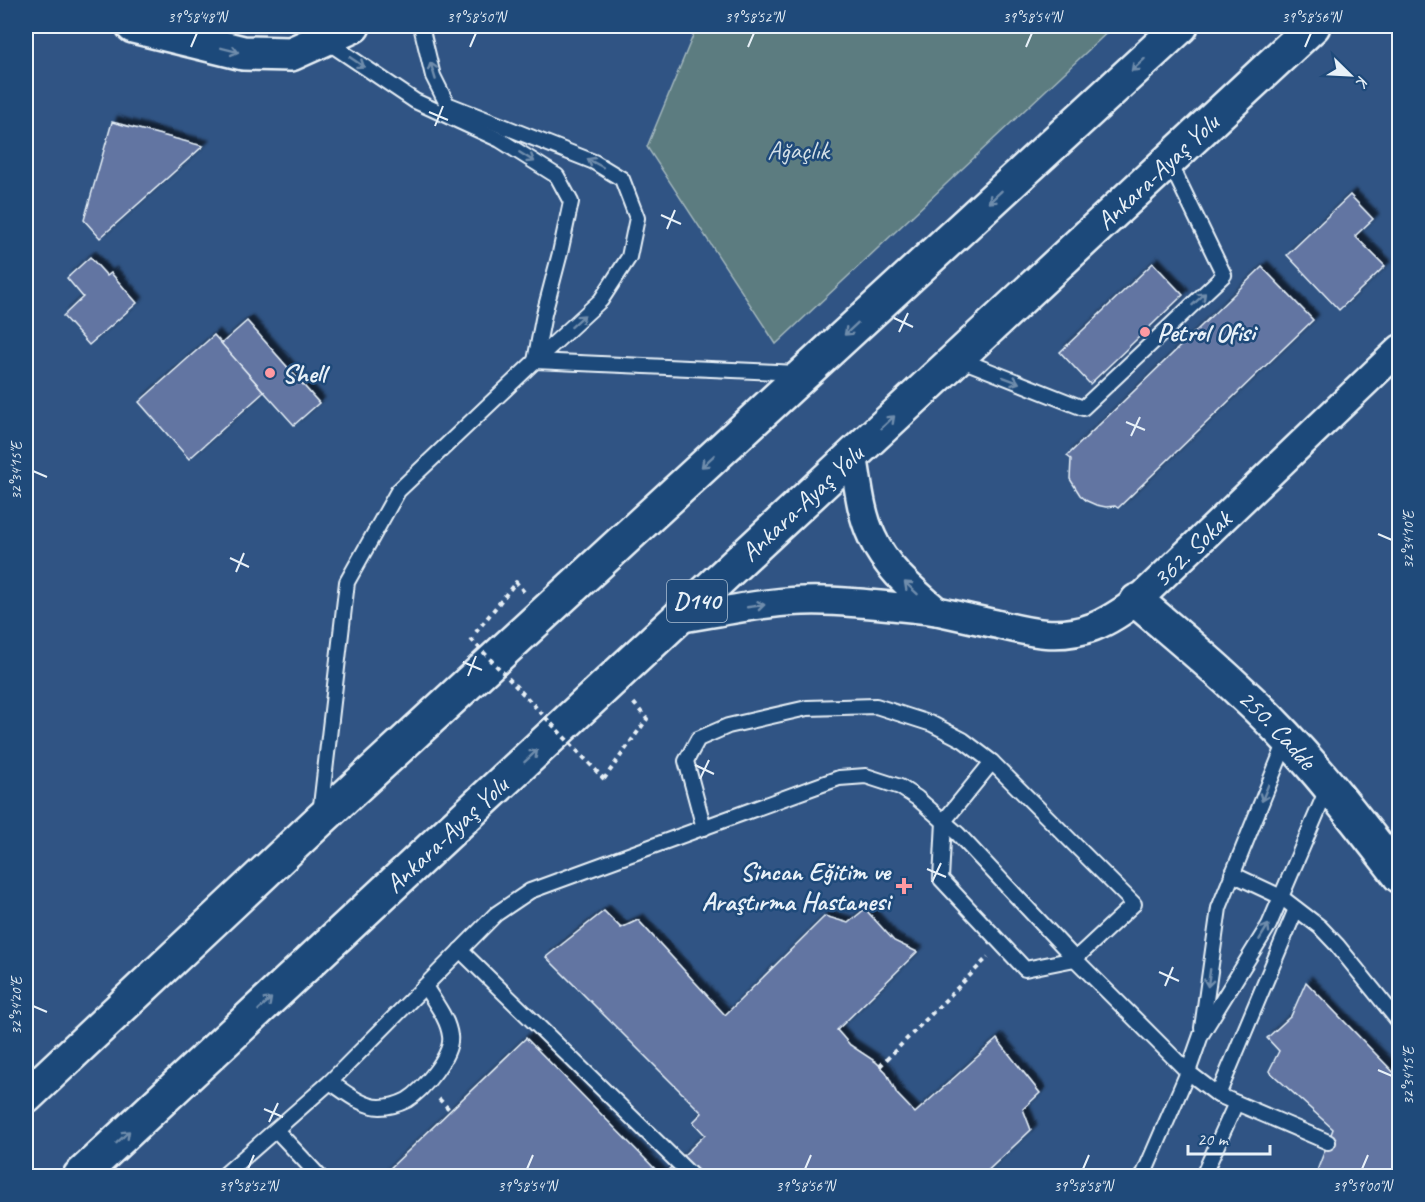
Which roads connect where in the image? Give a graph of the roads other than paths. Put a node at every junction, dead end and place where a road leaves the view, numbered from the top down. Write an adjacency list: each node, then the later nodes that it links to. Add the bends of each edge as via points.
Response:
1 (133, 26): 6 (main road, one-way to 6, via 243,53 291,54)
2 (353, 26): 6 (main road)
3 (421, 26): 10 (lane, one-way to 3, via 601,300 629,257 637,218 622,179 594,162 447,104 433,76)
4 (1181, 26): 11 (main road, one-way to 11)
5 (1313, 26): 7 (main road, Ankara-Ayaş Yolu / D140)
6 (317, 32): 10 (lane, one-way to 10, via 415,101 500,140 557,176 572,202)
7 (1169, 160): 9 (main road, Ankara-Ayaş Yolu / D140); 9 (lane, one-way to 7, via 1083,408 1224,275)
8 (1400, 349): 13 (street, 362. Sokak)
9 (957, 359): 12 (main road, Ankara-Ayaş Yolu / D140, one-way to 9)
10 (535, 361): 11 (lane); 19 (lane, via 398,491 347,582)
11 (803, 374): 19 (main road, one-way to 19)
12 (853, 454): 14 (street, 362. Sokak, one-way to 12, via 888,565 872,537); 15 (main road, Ankara-Ayaş Yolu / D140)
13 (1137, 601): 14 (street, 362. Sokak, via 1093,627 1056,634 1036,634); 16 (main road, 250. Cadde, via 1245,695)
14 (937, 611): 15 (street, 362. Sokak, one-way to 14, via 790,602 825,601)
15 (677, 619): 38 (main road, Ankara-Ayaş Yolu / D140, one-way to 15)
16 (1287, 739): 18 (main road, 250. Cadde); 22 (lane, one-way to 22)
17 (992, 762): 20 (lane); 21 (lane, via 932,724 876,706 807,708 728,726 698,738 686,761); 27 (lane, via 1134,904)
18 (1329, 785): 23 (main road, 250. Cadde); 24 (lane)
19 (319, 821): 34 (main road)
20 (944, 821): 21 (lane, via 900,787 866,776 839,778); 27 (lane); 27 (lane, via 941,879 1001,944 1025,969)
21 (704, 828): 26 (lane, via 530,891 496,914)
22 (1232, 874): 24 (lane); 30 (lane, one-way to 30, via 1219,908)
23 (1400, 876)
24 (1281, 897): 25 (lane); 30 (lane, one-way to 24, via 1269,925)
25 (1296, 909): 29 (lane, via 1337,945); 33 (lane)
26 (460, 950): 28 (lane); 41 (lane)
27 (1075, 959): 31 (lane)
28 (425, 986): 32 (lane); 32 (lane, via 447,1022 451,1038 440,1066 418,1090 407,1100 378,1107 361,1102)
29 (1400, 1023)
30 (1201, 1035): 31 (lane)
31 (1188, 1072): 33 (lane); 42 (lane)
32 (330, 1082): 36 (lane)
33 (1218, 1095): 35 (lane)
34 (26, 1097)
35 (1236, 1103): 37 (lane); 43 (lane)
36 (276, 1130): 39 (lane); 40 (lane)
37 (1329, 1142)
38 (80, 1176)
39 (223, 1176)
40 (320, 1176)
41 (692, 1176)
42 (1143, 1176)
43 (1203, 1176)

